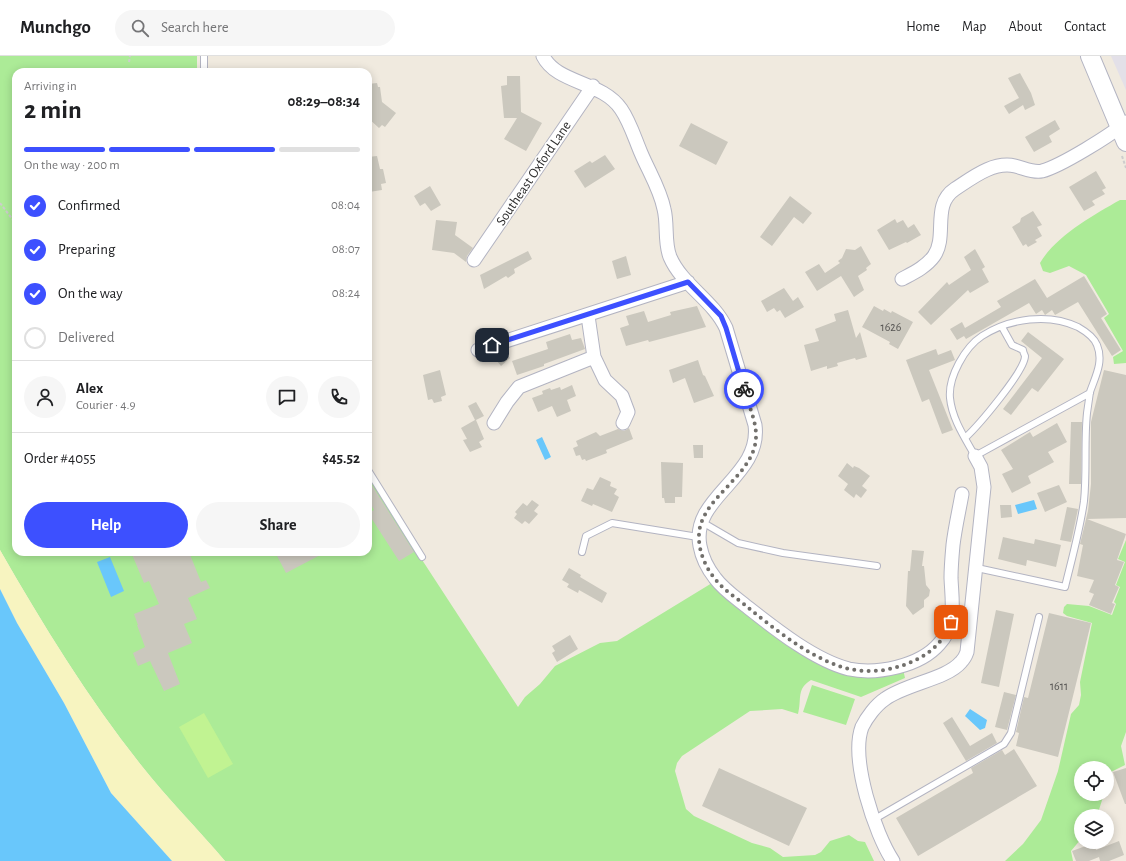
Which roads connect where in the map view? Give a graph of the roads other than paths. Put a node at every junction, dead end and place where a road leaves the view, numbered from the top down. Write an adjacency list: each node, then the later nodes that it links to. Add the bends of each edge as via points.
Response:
1 (204, 56): 4 (lane)
2 (543, 56): 5 (street, via 554,70)
3 (1090, 56): 6 (main road)
4 (204, 68)
5 (592, 86): 7 (street, Southeast Oxford Lane); 9 (street, via 613,100 622,110 662,199 670,257)
6 (1123, 136): 8 (street, via 1042,171 1014,166 988,169 953,190 942,206 941,236 934,256 923,268)
7 (474, 260)
8 (902, 279)
9 (688, 282): 10 (street); 21 (street, via 721,316 755,425 756,436 755,447 744,466)
10 (588, 316): 12 (street); 13 (street)
11 (1002, 327): 14 (lane, via 1028,319 1048,319 1066,321 1089,334 1097,345 1100,360); 17 (lane, via 981,336 955,370 950,398 953,412); 17 (lane, via 1012,345 1023,350 1025,356 1018,372 978,427)
12 (478, 350)
13 (594, 358): 15 (street, via 519,387); 16 (street, via 605,380 622,396 628,412)
14 (1090, 393): 18 (lane); 26 (lane, via 1084,502 1065,587)
15 (494, 423)
16 (623, 423)
17 (965, 438): 18 (lane)
18 (975, 456): 26 (street, via 981,467 984,487)
19 (372, 476): 24 (lane)
20 (962, 494): 22 (street, via 953,544 953,612 948,630 939,644 927,654 883,670 861,670 838,665 781,634 715,579 703,557)
21 (700, 521): 22 (street); 25 (lane, via 738,542 783,553)
22 (698, 537): 23 (lane, via 612,523 586,536)
23 (582, 552)
24 (422, 557)
25 (877, 566)
26 (977, 568): 28 (street, via 970,643 968,652 961,662 951,670 904,688 885,699 862,728 860,754)
27 (1039, 618): 28 (lane, via 1011,733 1004,744)
28 (874, 820): 29 (street)
29 (893, 861)

